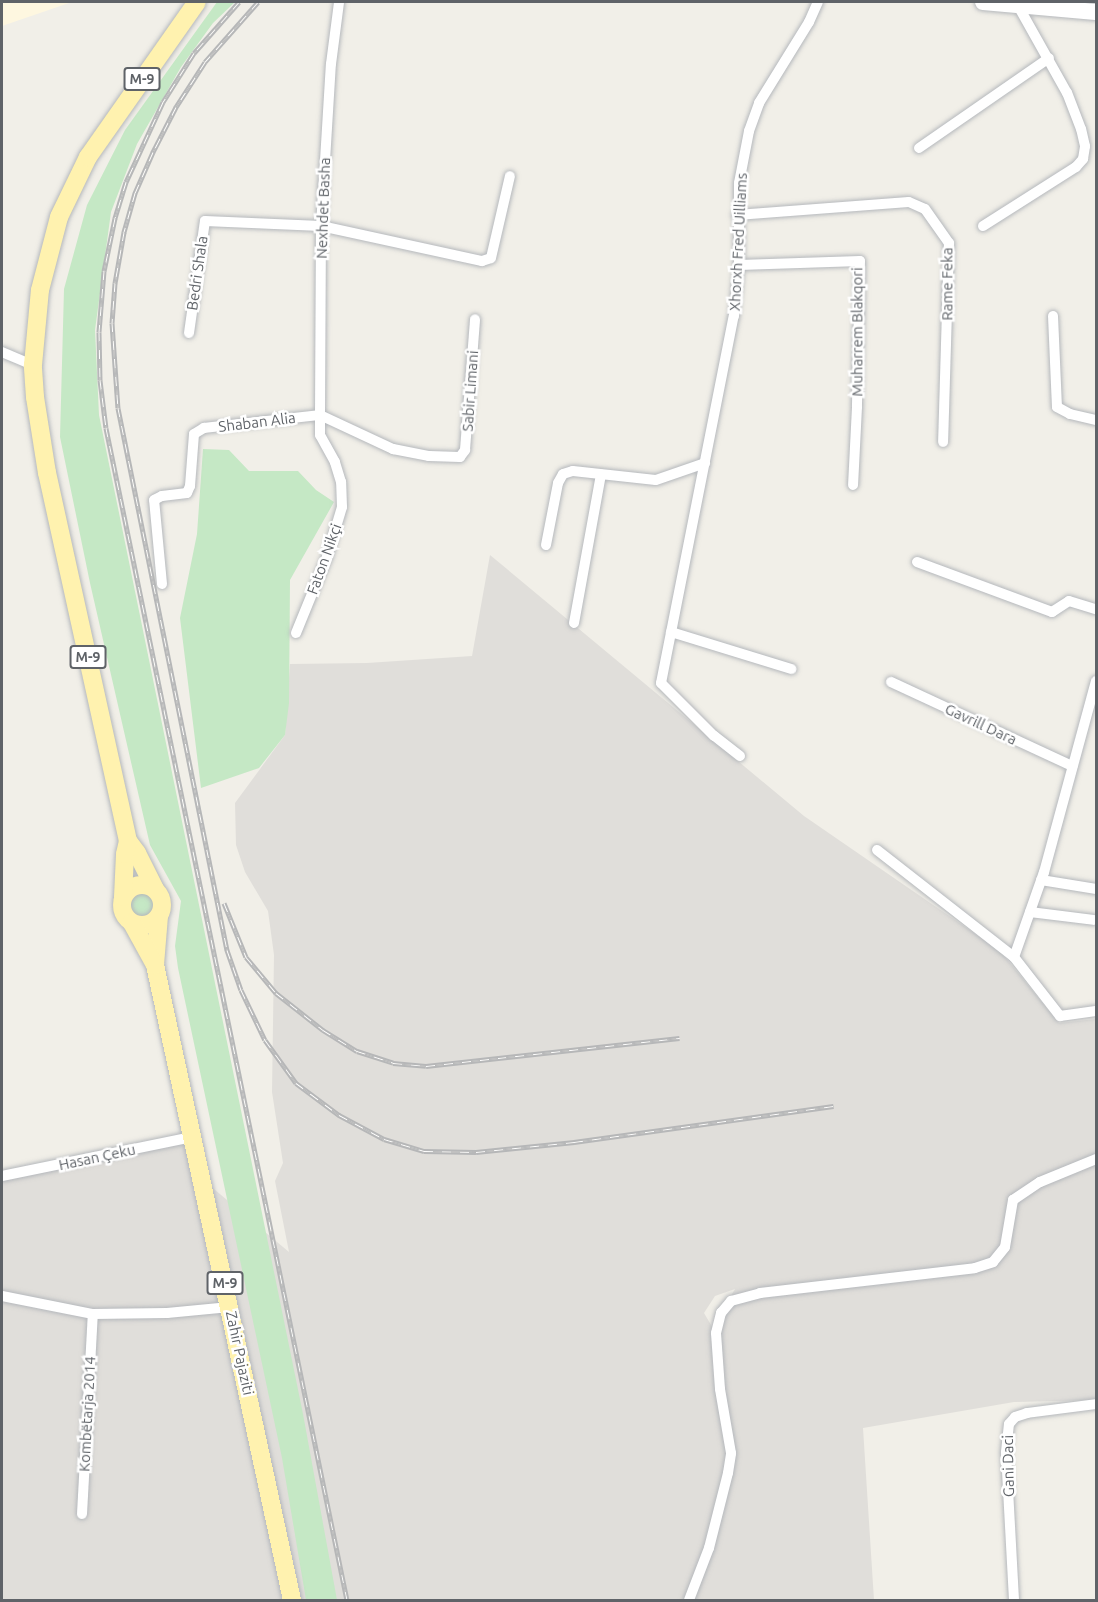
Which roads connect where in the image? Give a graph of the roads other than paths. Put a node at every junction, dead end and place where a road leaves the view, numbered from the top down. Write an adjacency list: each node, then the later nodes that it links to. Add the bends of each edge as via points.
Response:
1 (197, 2): 18 (main road, M-9, via 88,157 59,217 40,290)
2 (339, 2): 11 (street, Nexhdet Basha, via 331,64)
3 (818, 2): 10 (street, Xhorxh Fred Uilliams, via 759,103 744,154)
4 (983, 2): 5 (street)
5 (1017, 4): 6 (street); 7 (street)
6 (1096, 12)
7 (1049, 58): 8 (street); 12 (street, via 1081,129 1083,159)
8 (919, 148)
9 (510, 176): 11 (street, via 491,258 482,261)
10 (737, 215): 13 (street, Xhorxh Fred Uilliams); 21 (street, Rame Feka, via 909,202 925,209 950,243)
11 (321, 226): 16 (street, Bedri Shala, via 205,221); 19 (street, Nexhdet Basha)
12 (983, 226)
13 (739, 265): 22 (street, Xhorxh Fred Uilliams, via 734,316); 24 (street, Muharrem Blakqori, via 860,261)
14 (1053, 316): 20 (street, via 1057,408)
15 (475, 319): 19 (street, Sabir Limani, via 465,450 460,457 393,449)
16 (189, 333)
17 (2, 352): 18 (street)
18 (33, 365): 37 (main road, M-9, via 46,464)
19 (320, 415): 27 (street, Shaban Alia, via 204,428 194,434 187,493 154,500); 31 (street, Faton Nikçi, via 320,435 341,482 342,507)
20 (1096, 420)
21 (944, 442)
22 (705, 463): 23 (street, via 656,480); 30 (street, Xhorxh Fred Uilliams)
23 (601, 474): 25 (street, via 563,474); 29 (street)
24 (853, 485)
25 (546, 545)
26 (917, 562): 28 (street, via 1052,612 1070,601)
27 (162, 584)
28 (1096, 609)
29 (574, 623)
30 (671, 632): 32 (street); 35 (street, Xhorxh Fred Uilliams, via 661,683)
31 (296, 633)
32 (791, 669)
33 (1096, 681): 36 (street)
34 (891, 682): 36 (street, Gavrill Dara)
35 (740, 756)
36 (1072, 766): 39 (street)
37 (128, 841): 40 (main road, M-9); 42 (main road, M-9)
38 (877, 850): 47 (street)
39 (1041, 880): 41 (street); 43 (street)
40 (155, 889): 42 (main road, via 138,885); 44 (main road, M-9, via 162,899)
41 (1096, 889)
42 (123, 897): 46 (main road, M-9, via 122,912)
43 (1030, 912): 45 (street); 47 (street)
44 (159, 916): 46 (main road, via 145,926); 48 (main road, Zahir Pajaziti / M-9)
45 (1094, 920)
46 (132, 923): 48 (main road, Zahir Pajaziti / M-9)
47 (1014, 957): 49 (street, via 1060,1016)
48 (155, 965): 50 (main road, Zahir Pajaziti / M-9)
49 (1096, 1011)
50 (192, 1137): 52 (street, Hasan Çeku); 54 (main road, Zahir Pajaziti / M-9)
51 (1096, 1159): 59 (street, via 1040,1182 1013,1200 1005,1247 993,1262 975,1268 760,1293 731,1301 721,1313 716,1333 731,1453 709,1548)
52 (2, 1176)
53 (2, 1296): 55 (street)
54 (230, 1307): 55 (street); 58 (main road, Zahir Pajaziti / M-9)
55 (93, 1314): 57 (street, Kombëtarja 2014)
56 (1096, 1404): 60 (street, Gani Daci, via 1027,1413 1008,1424)
57 (82, 1514)
58 (292, 1600)
59 (689, 1600)
60 (1014, 1600)

